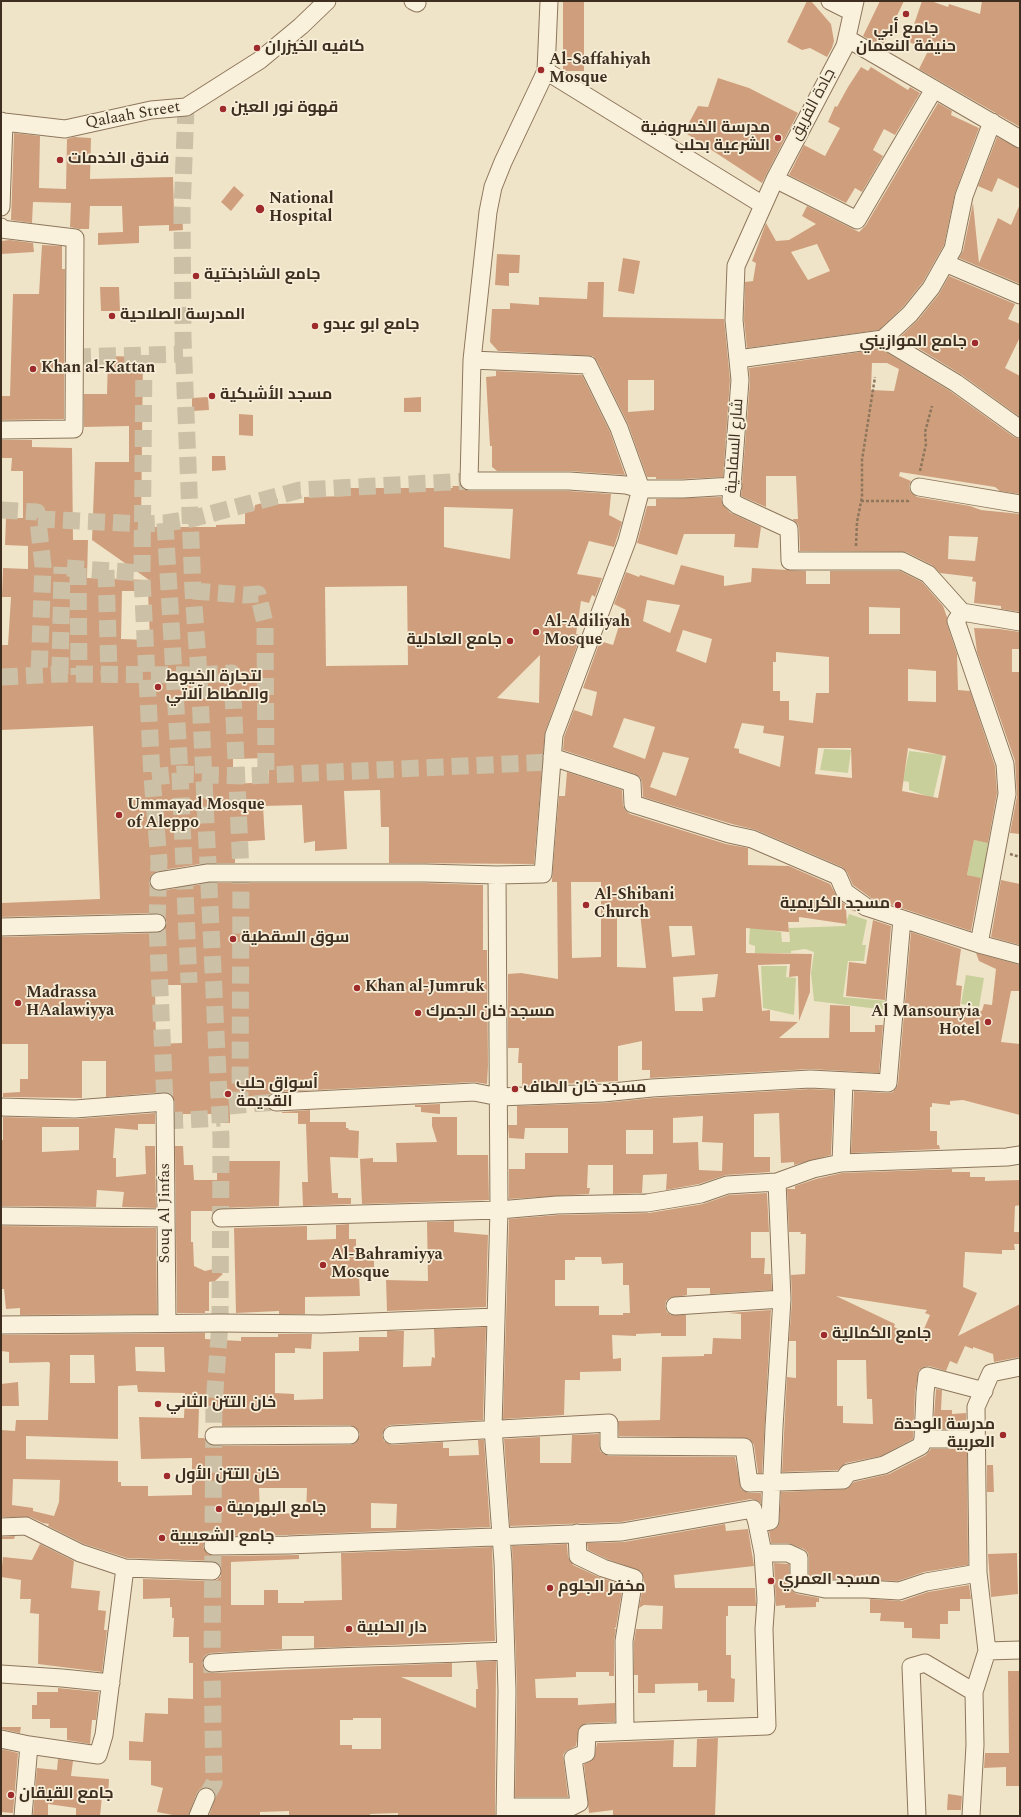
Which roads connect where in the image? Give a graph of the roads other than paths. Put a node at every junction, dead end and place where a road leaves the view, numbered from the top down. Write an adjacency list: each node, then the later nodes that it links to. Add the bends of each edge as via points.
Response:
1 (327, 1): 8 (street, Qalaah Street, via 260,60 186,107 151,110 65,129)
2 (549, 1): 6 (street)
3 (830, 1): 4 (street)
4 (854, 7): 5 (street, جادة الفريق)
5 (848, 39): 7 (street); 11 (street, جادة الفريق)
6 (546, 71): 12 (street); 19 (street, via 493,187)
7 (934, 89): 9 (street); 11 (street, via 857,220)
8 (3, 122): 13 (street)
9 (992, 122): 10 (street); 15 (street, via 964,196 953,249)
10 (1020, 139)
11 (775, 179): 12 (street, جادة الفريق)
12 (763, 205): 18 (street, شارع السفاحية, via 736,266 734,320)
13 (1, 207)
14 (1, 226): 21 (street, via 1,229 75,238 74,429)
15 (945, 264): 16 (street); 17 (street, via 927,294)
16 (1020, 295)
17 (883, 339): 18 (street); 20 (street, via 956,383)
18 (738, 359): 22 (street, شارع السفاحية, via 740,380)
19 (472, 360): 24 (street, via 588,365 618,428); 24 (street, via 470,481 569,481 626,485)
20 (1020, 429)
21 (1, 430)
22 (733, 486): 24 (street); 26 (street, شارع السفاحية, via 731,500 789,529 790,561 902,561 928,574)
23 (919, 487): 25 (street)
24 (641, 489): 28 (street, via 627,541 554,735)
25 (1020, 504)
26 (962, 612): 27 (street); 29 (street, via 956,621)
27 (1020, 622)
28 (552, 757): 30 (street, via 543,874); 32 (street, via 632,783 634,804 752,839 838,876 844,892 866,907)
29 (1014, 793): 35 (street)
30 (497, 875): 31 (street, via 208,872); 38 (street)
31 (159, 881)
32 (902, 919): 35 (street); 37 (street, via 888,1083)
33 (157, 923): 34 (street)
34 (1, 927)
35 (979, 944): 36 (street)
36 (1020, 955)
37 (844, 1081): 38 (street, via 810,1079 603,1093); 42 (street)
38 (499, 1097): 39 (street, via 474,1092); 44 (street)
39 (276, 1102)
40 (1, 1107): 46 (street, Souq Al Jinfas, via 75,1109 165,1102)
41 (1020, 1155): 42 (street)
42 (842, 1163): 43 (street, via 813,1169)
43 (777, 1182): 44 (street, via 727,1185 701,1194 647,1203); 48 (street)
44 (499, 1210): 47 (street); 50 (street)
45 (1, 1216): 46 (street)
46 (166, 1218): 51 (street, Souq Al Jinfas)
47 (221, 1218)
48 (782, 1299): 49 (street); 61 (street)
49 (675, 1306)
50 (496, 1318): 51 (street, via 322,1324); 55 (street)
51 (167, 1323): 52 (street)
52 (1, 1325)
53 (1020, 1367): 54 (street, via 991,1373)
54 (984, 1390): 59 (street, via 927,1376); 60 (street, via 976,1407)
55 (494, 1428): 57 (street); 62 (street, via 609,1423 609,1446 744,1446); 66 (street)
56 (350, 1435): 58 (street)
57 (392, 1435)
58 (214, 1436)
59 (924, 1439): 60 (street); 61 (street, via 922,1446 884,1465 848,1473 842,1480)
60 (977, 1439): 71 (street)
61 (771, 1481): 62 (street); 63 (street, via 770,1521)
62 (749, 1483): 63 (street)
63 (755, 1516): 65 (street); 68 (street)
64 (1, 1528): 69 (street, via 26,1526 80,1553)
65 (577, 1534): 66 (street); 79 (street, via 578,1556 603,1568 634,1578 624,1641)
66 (501, 1537): 67 (street); 73 (street)
67 (213, 1546)
68 (763, 1553): 71 (street, via 788,1553 799,1558 799,1584 825,1589 899,1591 926,1582); 79 (street, via 767,1726)
69 (125, 1568): 70 (street); 77 (street)
70 (212, 1571)
71 (978, 1573): 74 (street)
72 (1020, 1650): 74 (street)
73 (505, 1651): 75 (street); 83 (street)
74 (987, 1651): 78 (street)
75 (212, 1662)
76 (1, 1674): 77 (street)
77 (111, 1683): 81 (street, via 104,1735 98,1755)
78 (974, 1692): 86 (street, via 924,1663 911,1667); 87 (street, via 975,1745)
79 (625, 1731): 83 (street, via 587,1733 586,1753 574,1758 578,1803 571,1807)
80 (1, 1739): 81 (street)
81 (29, 1745): 84 (street)
82 (206, 1797): 85 (street)
83 (505, 1812)
84 (23, 1816)
85 (198, 1816)
86 (917, 1816)
87 (971, 1816)

